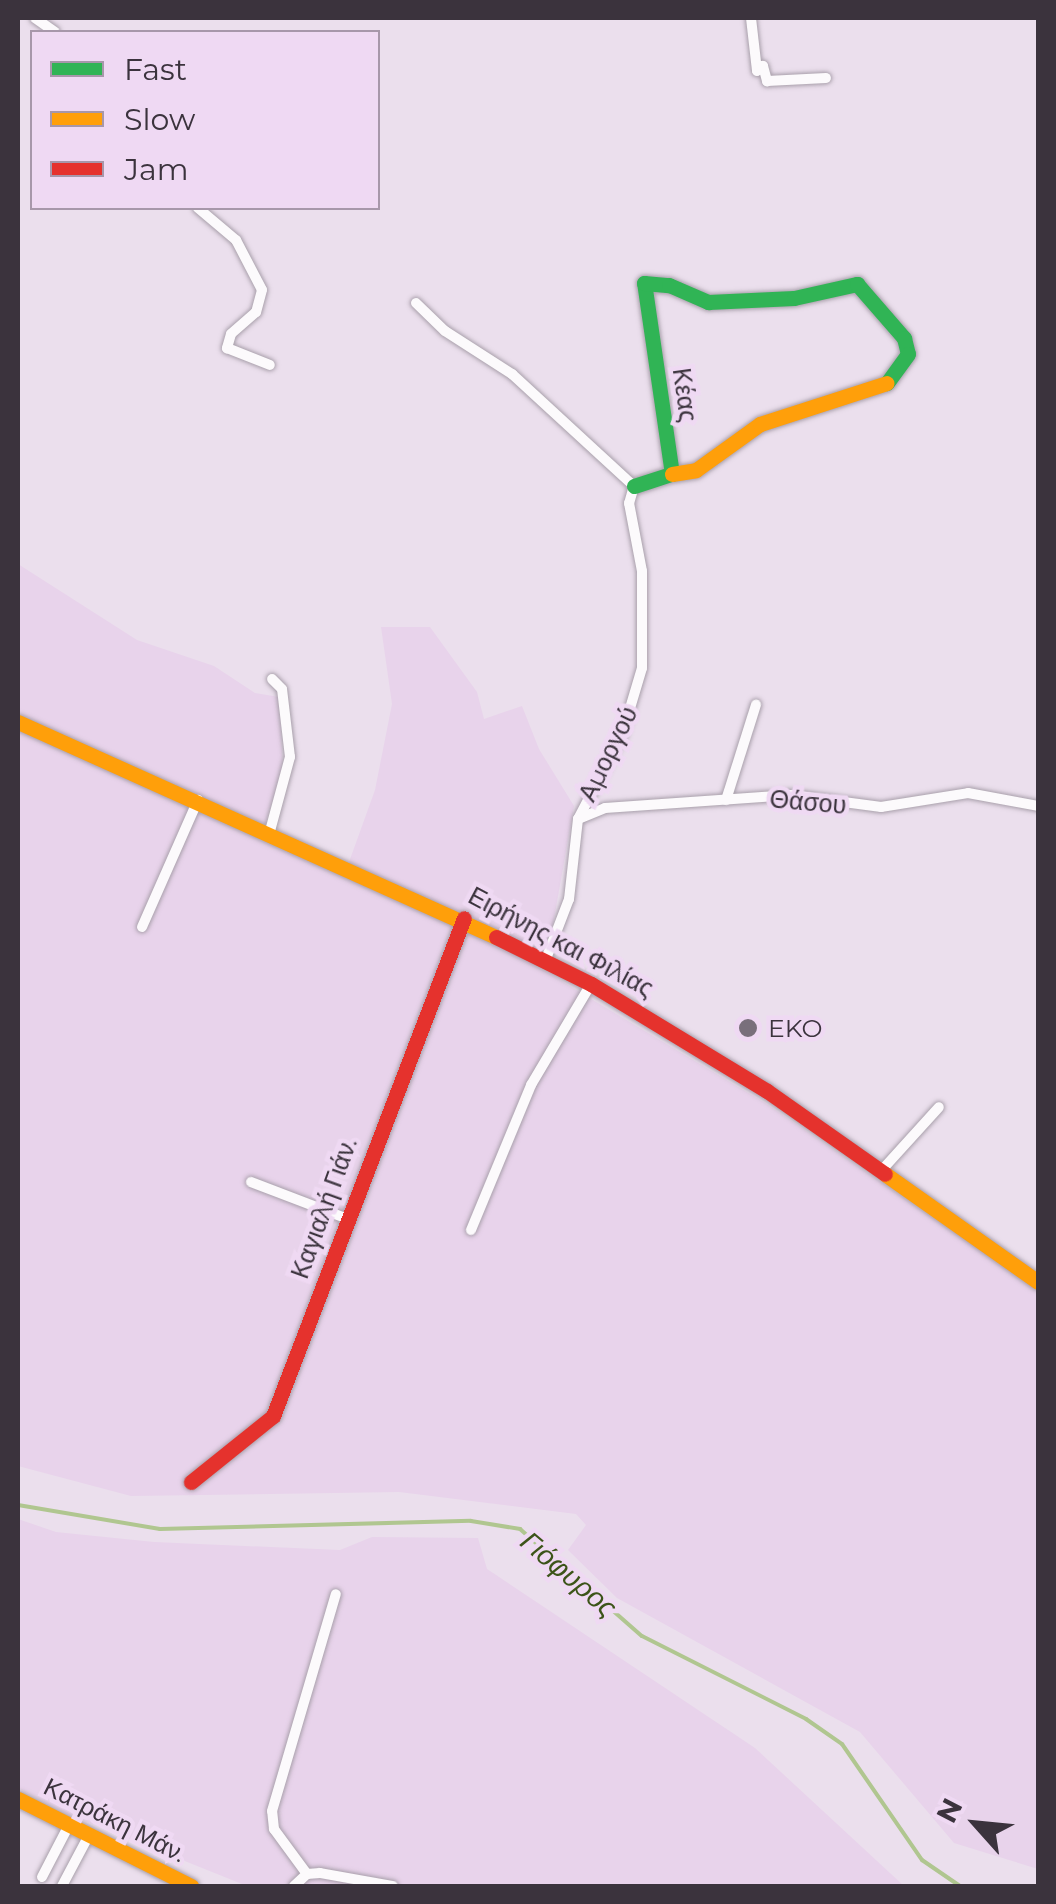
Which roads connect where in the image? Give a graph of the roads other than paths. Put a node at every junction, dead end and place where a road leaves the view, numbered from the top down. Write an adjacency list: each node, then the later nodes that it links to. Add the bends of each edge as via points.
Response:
1 (751, 18): 2 (street, via 757,70 763,66 767,80)
2 (826, 78)
3 (200, 210): 5 (street, via 236,240 262,290 256,312 231,334 227,348)
4 (416, 303): 7 (street, via 534,392)
5 (270, 365)
6 (672, 474): 6 (street, Κέας, via 696,470 760,424 891,382 908,354 904,338 857,284 794,298 708,302 684,297 669,285 644,283); 7 (street)
7 (634, 486): 14 (street, Αμοργού, via 629,503 642,570 642,668 622,736)
8 (272, 679): 15 (street, via 282,689 290,758)
9 (756, 705): 12 (street)
10 (18, 722): 11 (street, Ειρήνης και Φιλίας)
11 (198, 800): 15 (street, Ειρήνης και Φιλίας); 17 (street)
12 (726, 800): 13 (street, Θάσου, via 791,796 881,807 946,793); 14 (street, Θάσου, via 605,808)
13 (1038, 806)
14 (578, 819): 18 (street, Αμοργού, via 568,899)
15 (270, 831): 16 (street, Ειρήνης και Φιλίας)
16 (464, 918): 18 (street, Ειρήνης και Φιλίας); 23 (street, Καγιαλή Γιάν.)
17 (142, 927)
18 (546, 959): 19 (street, Ειρήνης και Φιλίας)
19 (591, 984): 21 (street, Ειρήνης και Φιλίας, via 727,1065); 24 (street, via 531,1085)
20 (939, 1107): 21 (street)
21 (881, 1171): 25 (street, Ειρήνης και Φιλίας)
22 (252, 1182): 23 (street)
23 (348, 1218): 26 (street, Καγιαλή Γιάν., via 272,1416)
24 (471, 1230)
25 (1038, 1282)
26 (191, 1482)
27 (336, 1594): 31 (street, via 272,1811 274,1828)
28 (18, 1799): 29 (street, Κατράκη Μάν.)
29 (69, 1825): 30 (street, Κατράκη Μάν.); 32 (street)
30 (89, 1835): 33 (street); 34 (street, Κατράκη Μάν.)
31 (307, 1874): 35 (street); 36 (street)
32 (42, 1877)
33 (62, 1886)
34 (191, 1886)
35 (294, 1886)
36 (393, 1886)

